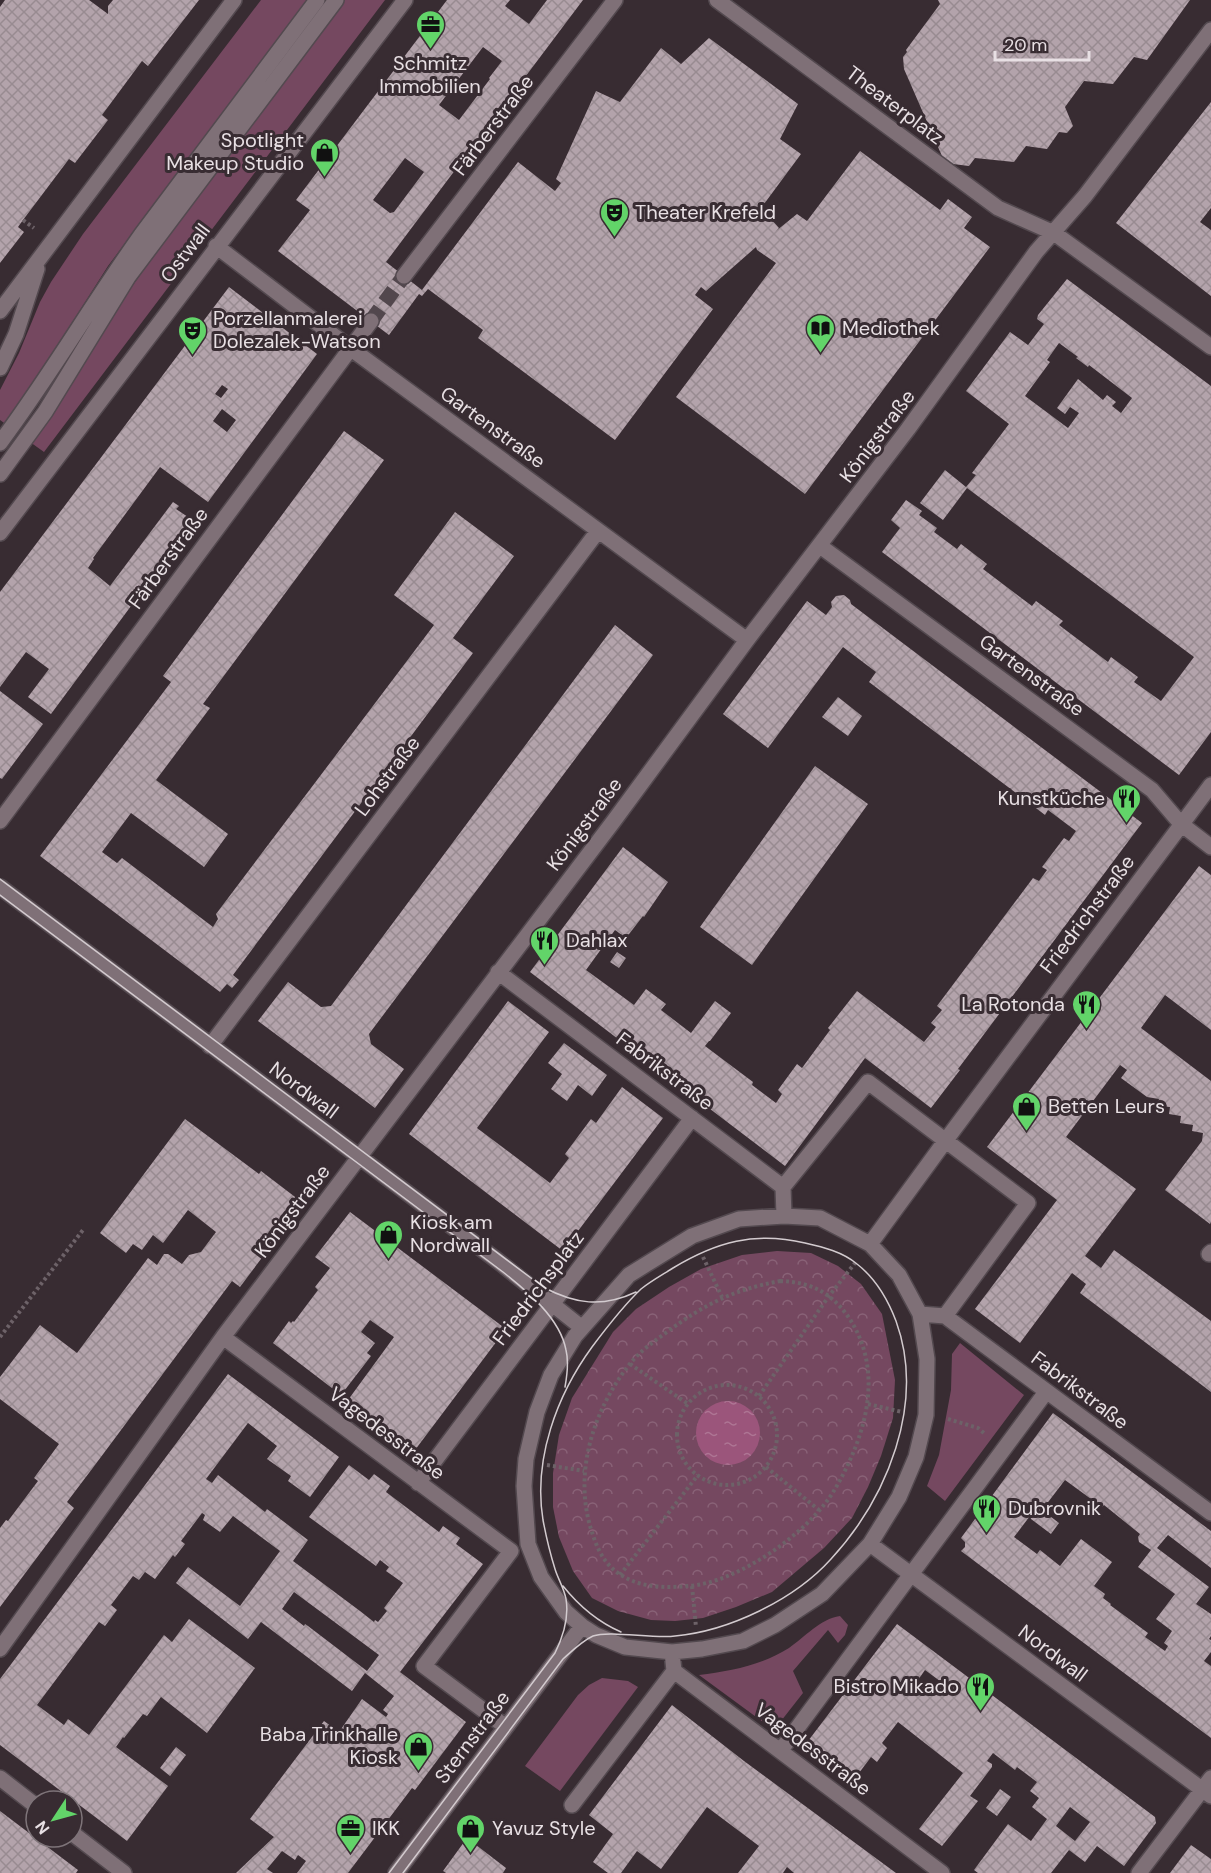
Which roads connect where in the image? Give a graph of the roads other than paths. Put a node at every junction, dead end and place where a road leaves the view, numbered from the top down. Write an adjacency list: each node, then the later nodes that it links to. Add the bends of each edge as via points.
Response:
1 (234, 0): 10 (street)
2 (317, 0): 17 (street, via 129,252)
3 (336, 0): 18 (street, via 128,277 45,412)
4 (405, 0): 9 (street, Ostwall)
5 (615, 0): 11 (street, Färberstraße)
6 (717, 0): 8 (street, Theaterplatz, via 998,208)
7 (1211, 30): 8 (street, Königstraße)
8 (1054, 233): 14 (street, Theaterplatz); 21 (street, Königstraße, via 1036,252)
9 (216, 246): 15 (street, Gartenstraße); 20 (street, Ostwall)
10 (40, 257): 12 (street); 16 (street, via 16,334)
11 (404, 276)
12 (0, 311)
13 (371, 321): 15 (street, Färberstraße)
14 (1211, 346)
15 (350, 348): 19 (street, Gartenstraße); 24 (street, Färberstraße)
16 (0, 368)
17 (0, 443)
18 (0, 474)
19 (598, 531): 22 (street, Gartenstraße); 29 (street, Lohstraße)
20 (0, 533)
21 (820, 546): 22 (street, Königstraße); 25 (street, Gartenstraße, via 1152,790)
22 (747, 640): 28 (street, Königstraße)
23 (1211, 785): 25 (street, Friedrichstraße)
24 (0, 821)
25 (1181, 824): 26 (street, Gartenstraße); 31 (street, Friedrichstraße)
26 (1211, 847)
27 (0, 887): 29 (street, Nordwall)
28 (498, 972): 30 (street, Fabrikstraße); 32 (street, Königstraße)
29 (210, 1046): 32 (street, Nordwall)
30 (692, 1118): 33 (street, Fabrikstraße); 36 (street, Friedrichsplatz)
31 (946, 1140): 33 (street, via 868,1082); 35 (street, Friedrichstraße); 38 (street, via 1028,1203)
32 (359, 1157): 36 (street, Nordwall); 40 (street, Königstraße)
33 (783, 1187): 34 (street)
34 (784, 1216): 35 (street, via 820,1218); 39 (street, via 739,1219 692,1236 629,1275)
35 (870, 1244): 37 (street, via 899,1275)
36 (553, 1303): 39 (street, Nordwall); 42 (street, Friedrichsplatz)
37 (920, 1314): 38 (street); 45 (street, via 927,1359 926,1415 916,1457 899,1497)
38 (945, 1316): 41 (street, Fabrikstraße)
39 (581, 1327): 44 (street, via 551,1375 537,1412 524,1486)
40 (223, 1337): 42 (street, Vagedesstraße); 49 (street, Königstraße)
41 (1046, 1392): 43 (street, Fabrikstraße); 47 (street)
42 (418, 1483): 46 (street, Vagedesstraße)
43 (1211, 1513)
44 (528, 1544): 46 (street); 48 (street, via 542,1576 566,1612)
45 (870, 1544): 47 (street, Nordwall); 50 (street, via 822,1594 775,1625 743,1641)
46 (511, 1551): 52 (street, via 424,1666)
47 (911, 1573): 53 (street); 55 (street, Nordwall)
48 (582, 1626): 50 (street, via 625,1647); 52 (street, Sternstraße)
49 (0, 1650)
50 (672, 1652): 51 (street)
51 (674, 1671): 53 (street, Vagedesstraße); 57 (street)
52 (506, 1727): 60 (street, Sternstraße)
53 (781, 1750): 61 (street, Vagedesstraße)
54 (0, 1778): 56 (street)
55 (1208, 1788): 62 (street)
56 (24, 1797)
57 (572, 1805)
58 (84, 1842): 59 (street)
59 (124, 1873)
60 (396, 1873)
61 (942, 1873)
62 (1139, 1873)

